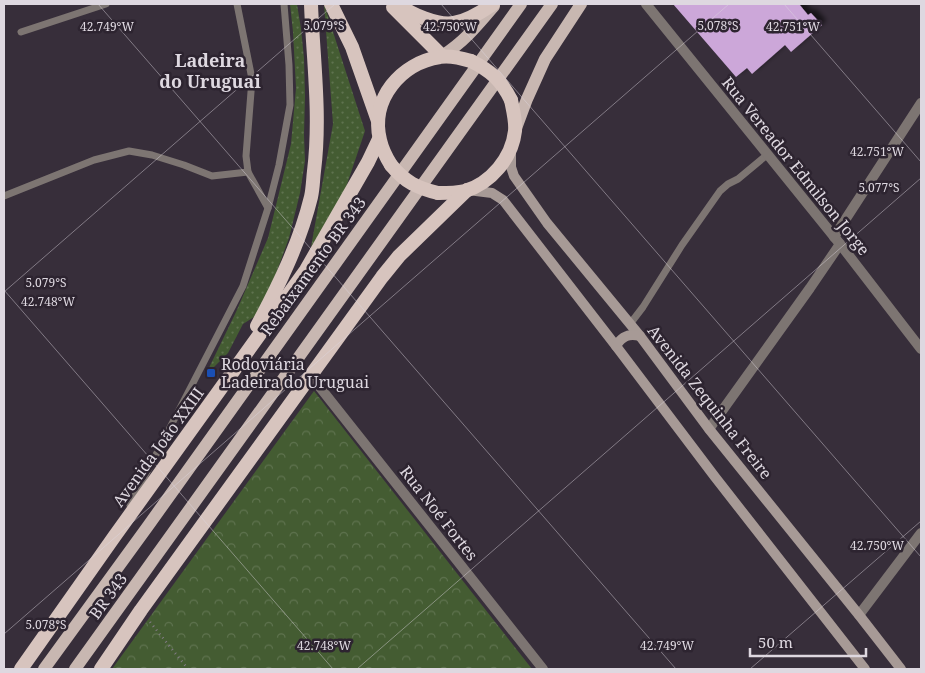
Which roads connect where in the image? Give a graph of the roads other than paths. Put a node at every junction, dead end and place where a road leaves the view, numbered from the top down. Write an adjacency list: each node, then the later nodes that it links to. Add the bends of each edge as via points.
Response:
1 (106, 4): 13 (lane)
2 (236, 4): 21 (lane, via 252,79 246,156)
3 (284, 4): 24 (lane, via 290,105)
4 (310, 4): 30 (highway, via 317,115 311,196 280,283)
5 (331, 4): 16 (highway, via 352,47)
6 (390, 4): 14 (highway)
7 (398, 4): 8 (highway, via 425,19 453,24)
8 (494, 4): 14 (main road, via 476,28)
9 (520, 4): 37 (main road, Rebaixamento BR 343)
10 (552, 4): 38 (main road, BR 343)
11 (581, 4): 17 (main road, via 545,59)
12 (646, 4): 20 (street, Rua Vereador Edmilson Jorge)
13 (21, 32)
14 (442, 56): 16 (highway, via 422,61 391,85 382,103); 17 (highway, bridge, via 470,61 495,76 511,100)
15 (921, 103): 25 (street)
16 (378, 122): 18 (highway)
17 (515, 131): 19 (highway)
18 (379, 139): 22 (highway, bridge, via 391,165 411,184 438,193); 30 (highway, Avenida João XXIII, via 306,270)
19 (511, 147): 22 (highway, via 501,166 486,181); 26 (main road, Avenida Zequinha Freire, via 511,167 521,188)
20 (768, 154): 25 (street, Rua Vereador Edmilson Jorge); 26 (lane, via 720,191)
21 (248, 172): 23 (lane, via 212,176 152,155 129,151 94,160); 24 (lane)
22 (467, 190): 28 (main road, via 492,194 502,200); 31 (highway, via 399,256)
23 (4, 196)
24 (268, 208): 34 (lane, via 243,286)
25 (837, 240): 29 (street, Rua Vereador Edmilson Jorge); 32 (street, via 810,288)
26 (630, 324): 27 (main road, Avenida Zequinha Freire)
27 (640, 336): 28 (main road, via 626,336); 32 (main road, Avenida Zequinha Freire)
28 (616, 346): 41 (main road)
29 (921, 349)
30 (234, 371): 34 (highway, Avenida João XXIII)
31 (311, 376): 39 (highway); 40 (street, Rua Noé Fortes)
32 (709, 429): 35 (main road, Avenida Zequinha Freire)
33 (921, 533): 35 (street)
34 (114, 538): 36 (highway, Avenida João XXIII)
35 (859, 615): 42 (main road, Avenida Zequinha Freire)
36 (21, 669)
37 (44, 669)
38 (75, 669)
39 (101, 669)
40 (543, 669)
41 (865, 669)
42 (901, 669)

